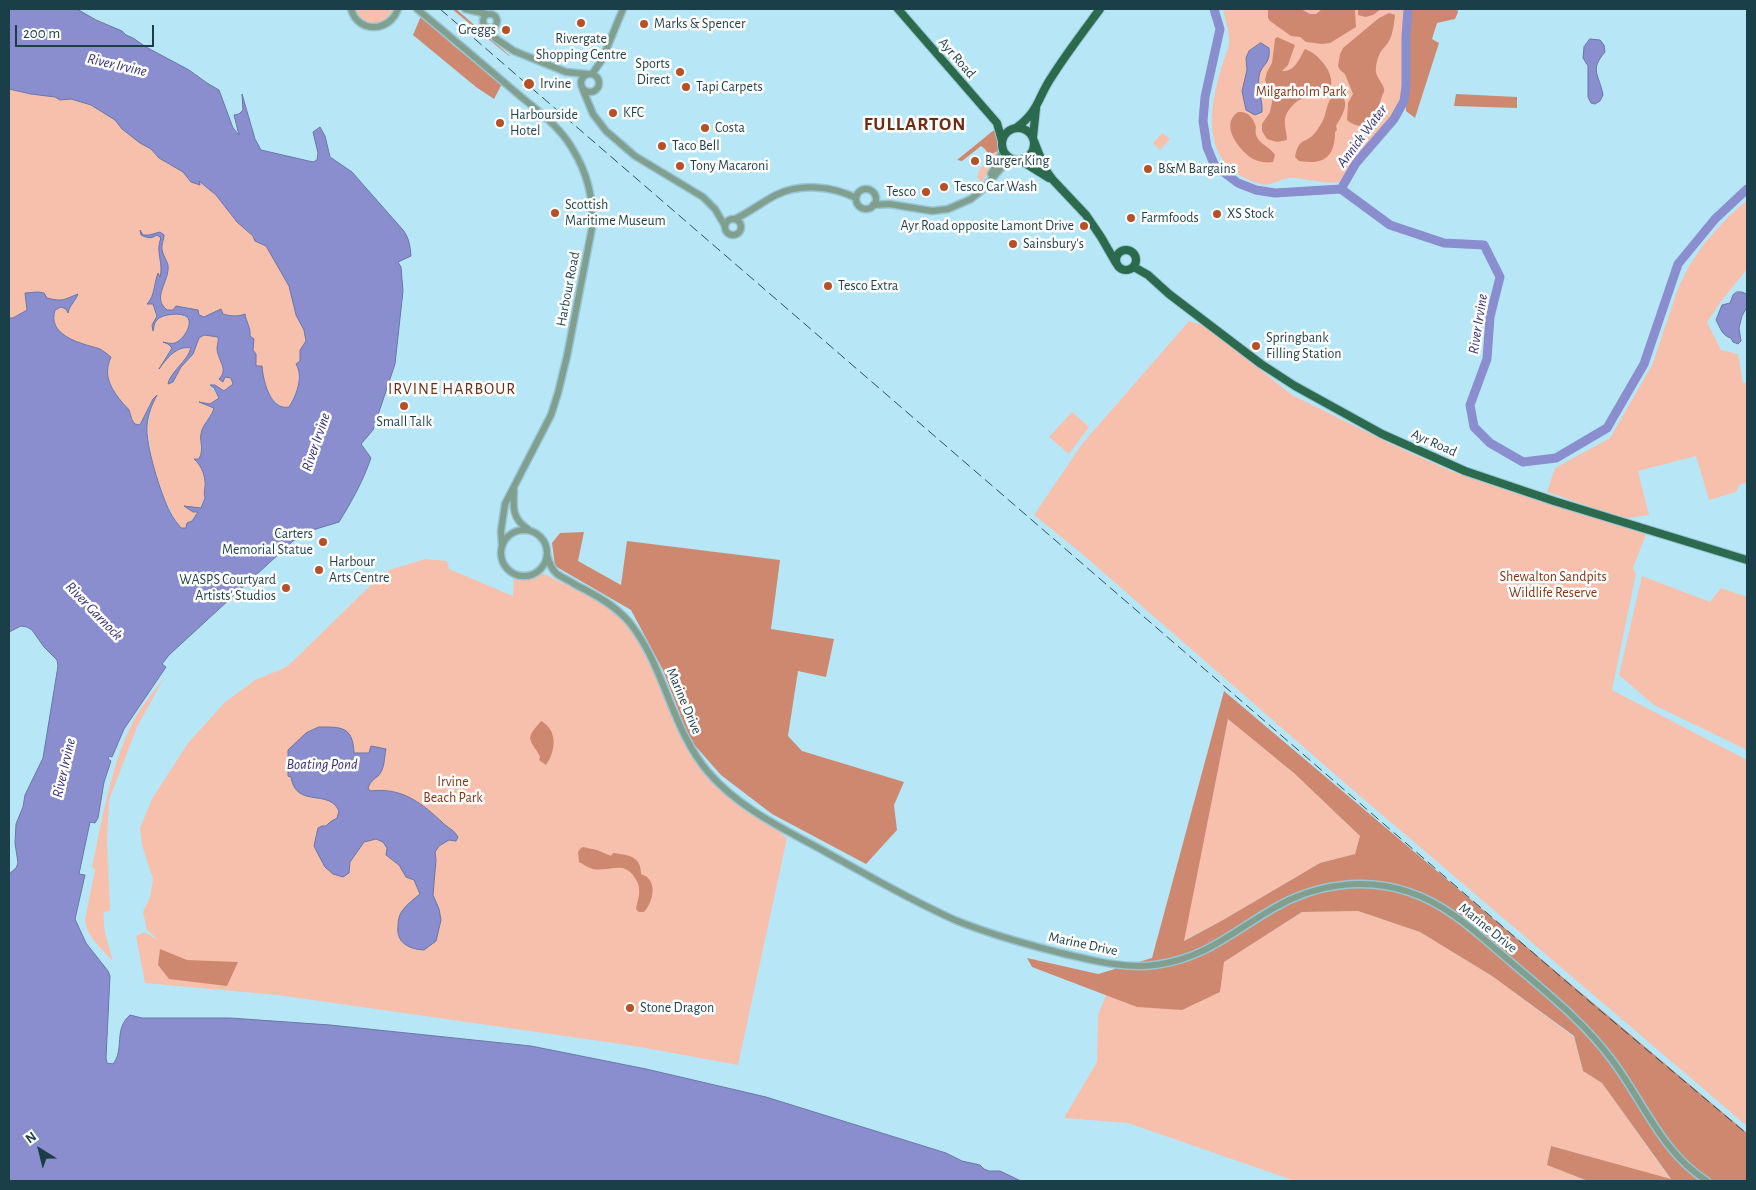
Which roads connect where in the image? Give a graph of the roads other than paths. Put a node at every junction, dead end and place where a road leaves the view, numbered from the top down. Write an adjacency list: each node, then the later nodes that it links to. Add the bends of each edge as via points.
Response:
1 (351, 9): 2 (street, via 360,23 373,28 388,23)
2 (398, 9)
3 (417, 9): 41 (street, Harbour Road, via 548,119 571,147 589,189 593,218 589,250 562,380 550,415)
4 (465, 9): 8 (street)
5 (623, 9): 13 (street, via 602,60)
6 (898, 9): 18 (main road, Ayr Road)
7 (1100, 9): 17 (main road, via 1049,80)
8 (487, 14): 9 (street, via 495,16); 10 (street, via 483,21)
9 (496, 24): 10 (street); 11 (street)
10 (487, 28): 11 (street)
11 (501, 41): 12 (street, via 514,51)
12 (572, 74): 13 (street); 14 (street)
13 (589, 74): 14 (street, via 582,78); 15 (street, via 596,76 599,84)
14 (582, 87): 15 (street); 16 (street)
15 (592, 92): 16 (street)
16 (591, 106): 30 (street, via 606,131 635,156 693,190)
17 (1036, 108): 19 (main road); 20 (main road)
18 (997, 123): 19 (main road); 21 (main road)
19 (1014, 128): 20 (main road, via 1026,130); 21 (main road)
20 (1034, 139): 23 (main road, via 1031,154); 24 (main road, via 1045,169)
21 (1002, 141): 22 (main road)
22 (1003, 150): 23 (main road, via 1009,157); 25 (street)
23 (1019, 160): 24 (main road); 25 (street, via 1003,166)
24 (1053, 180): 35 (main road, via 1086,214)
25 (987, 185): 28 (street, via 971,199 948,210 932,211)
26 (857, 195): 27 (street, via 868,190); 29 (street, via 861,207); 31 (street, via 832,189 792,190 777,195)
27 (875, 196): 28 (street); 29 (street)
28 (889, 204): 29 (street)
29 (873, 205)
30 (715, 209): 32 (street); 33 (street)
31 (751, 212): 32 (street); 34 (street)
32 (734, 219): 33 (street); 34 (street, via 741,224)
33 (725, 226): 34 (street, via 732,236)
34 (741, 230)
35 (1101, 237): 36 (main road); 38 (main road)
36 (1121, 251): 37 (main road, via 1131,251); 38 (main road)
37 (1136, 258): 39 (main road); 40 (main road, Ayr Road)
38 (1116, 264): 39 (main road, via 1125,270)
39 (1134, 266): 40 (main road, Ayr Road)
40 (1148, 275): 45 (main road, Ayr Road, via 1262,364 1382,434 1474,474)
41 (514, 486): 42 (street, Harbour Road, via 513,512); 43 (street, Harbour Road, via 505,504)
42 (528, 530): 43 (street, via 516,530); 44 (street, via 538,534 545,543)
43 (502, 544): 47 (street, via 501,559 509,571)
44 (547, 555): 46 (street); 47 (street, via 543,566)
45 (1747, 560)
46 (554, 572): 47 (street); 48 (street, Marine Drive, via 602,599 630,623 652,657 681,731 694,754 729,793 750,809 911,899 955,920 1006,938 1105,964 1130,966 1178,961 1203,952 1300,894 1354,883 1408,892 1434,902 1458,918 1591,1034 1628,1082 1677,1156)
47 (531, 575)
48 (1707, 1181)

